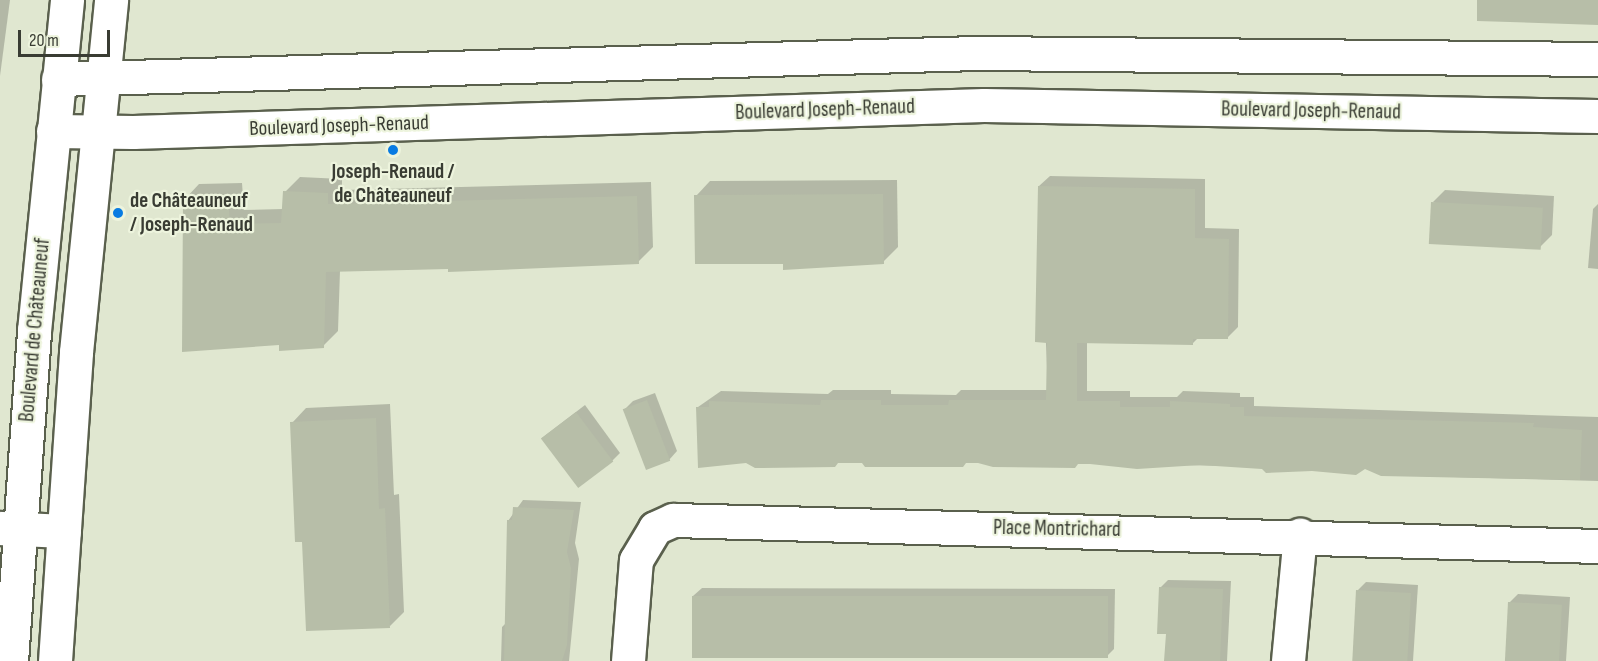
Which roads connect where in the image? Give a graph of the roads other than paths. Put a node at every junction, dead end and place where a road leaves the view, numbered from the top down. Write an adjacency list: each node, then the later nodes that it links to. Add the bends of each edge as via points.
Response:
1 (67, 0): 5 (street, Boulevard de Châteauneuf)
2 (111, 0): 4 (street, Boulevard de Châteauneuf)
3 (1598, 58): 4 (street, via 977,53)
4 (101, 77): 5 (street); 8 (street, Boulevard de Châteauneuf)
5 (58, 80): 7 (street, Boulevard de Châteauneuf)
6 (1598, 116): 8 (street, Boulevard Joseph-Renaud, via 984,105)
7 (53, 131): 8 (street, Boulevard Joseph-Renaud); 9 (street, Boulevard de Châteauneuf)
8 (96, 133): 10 (street, Boulevard de Châteauneuf)
9 (10, 529): 10 (street); 13 (street, Boulevard de Châteauneuf)
10 (64, 531): 14 (street, Boulevard de Châteauneuf)
11 (1300, 535): 12 (street, Place Montrichard); 15 (street, Place Montrichard, via 673,519 655,528 636,560); 16 (street)
12 (1598, 546)
13 (11, 661)
14 (55, 661)
15 (628, 661)
16 (1288, 661)

